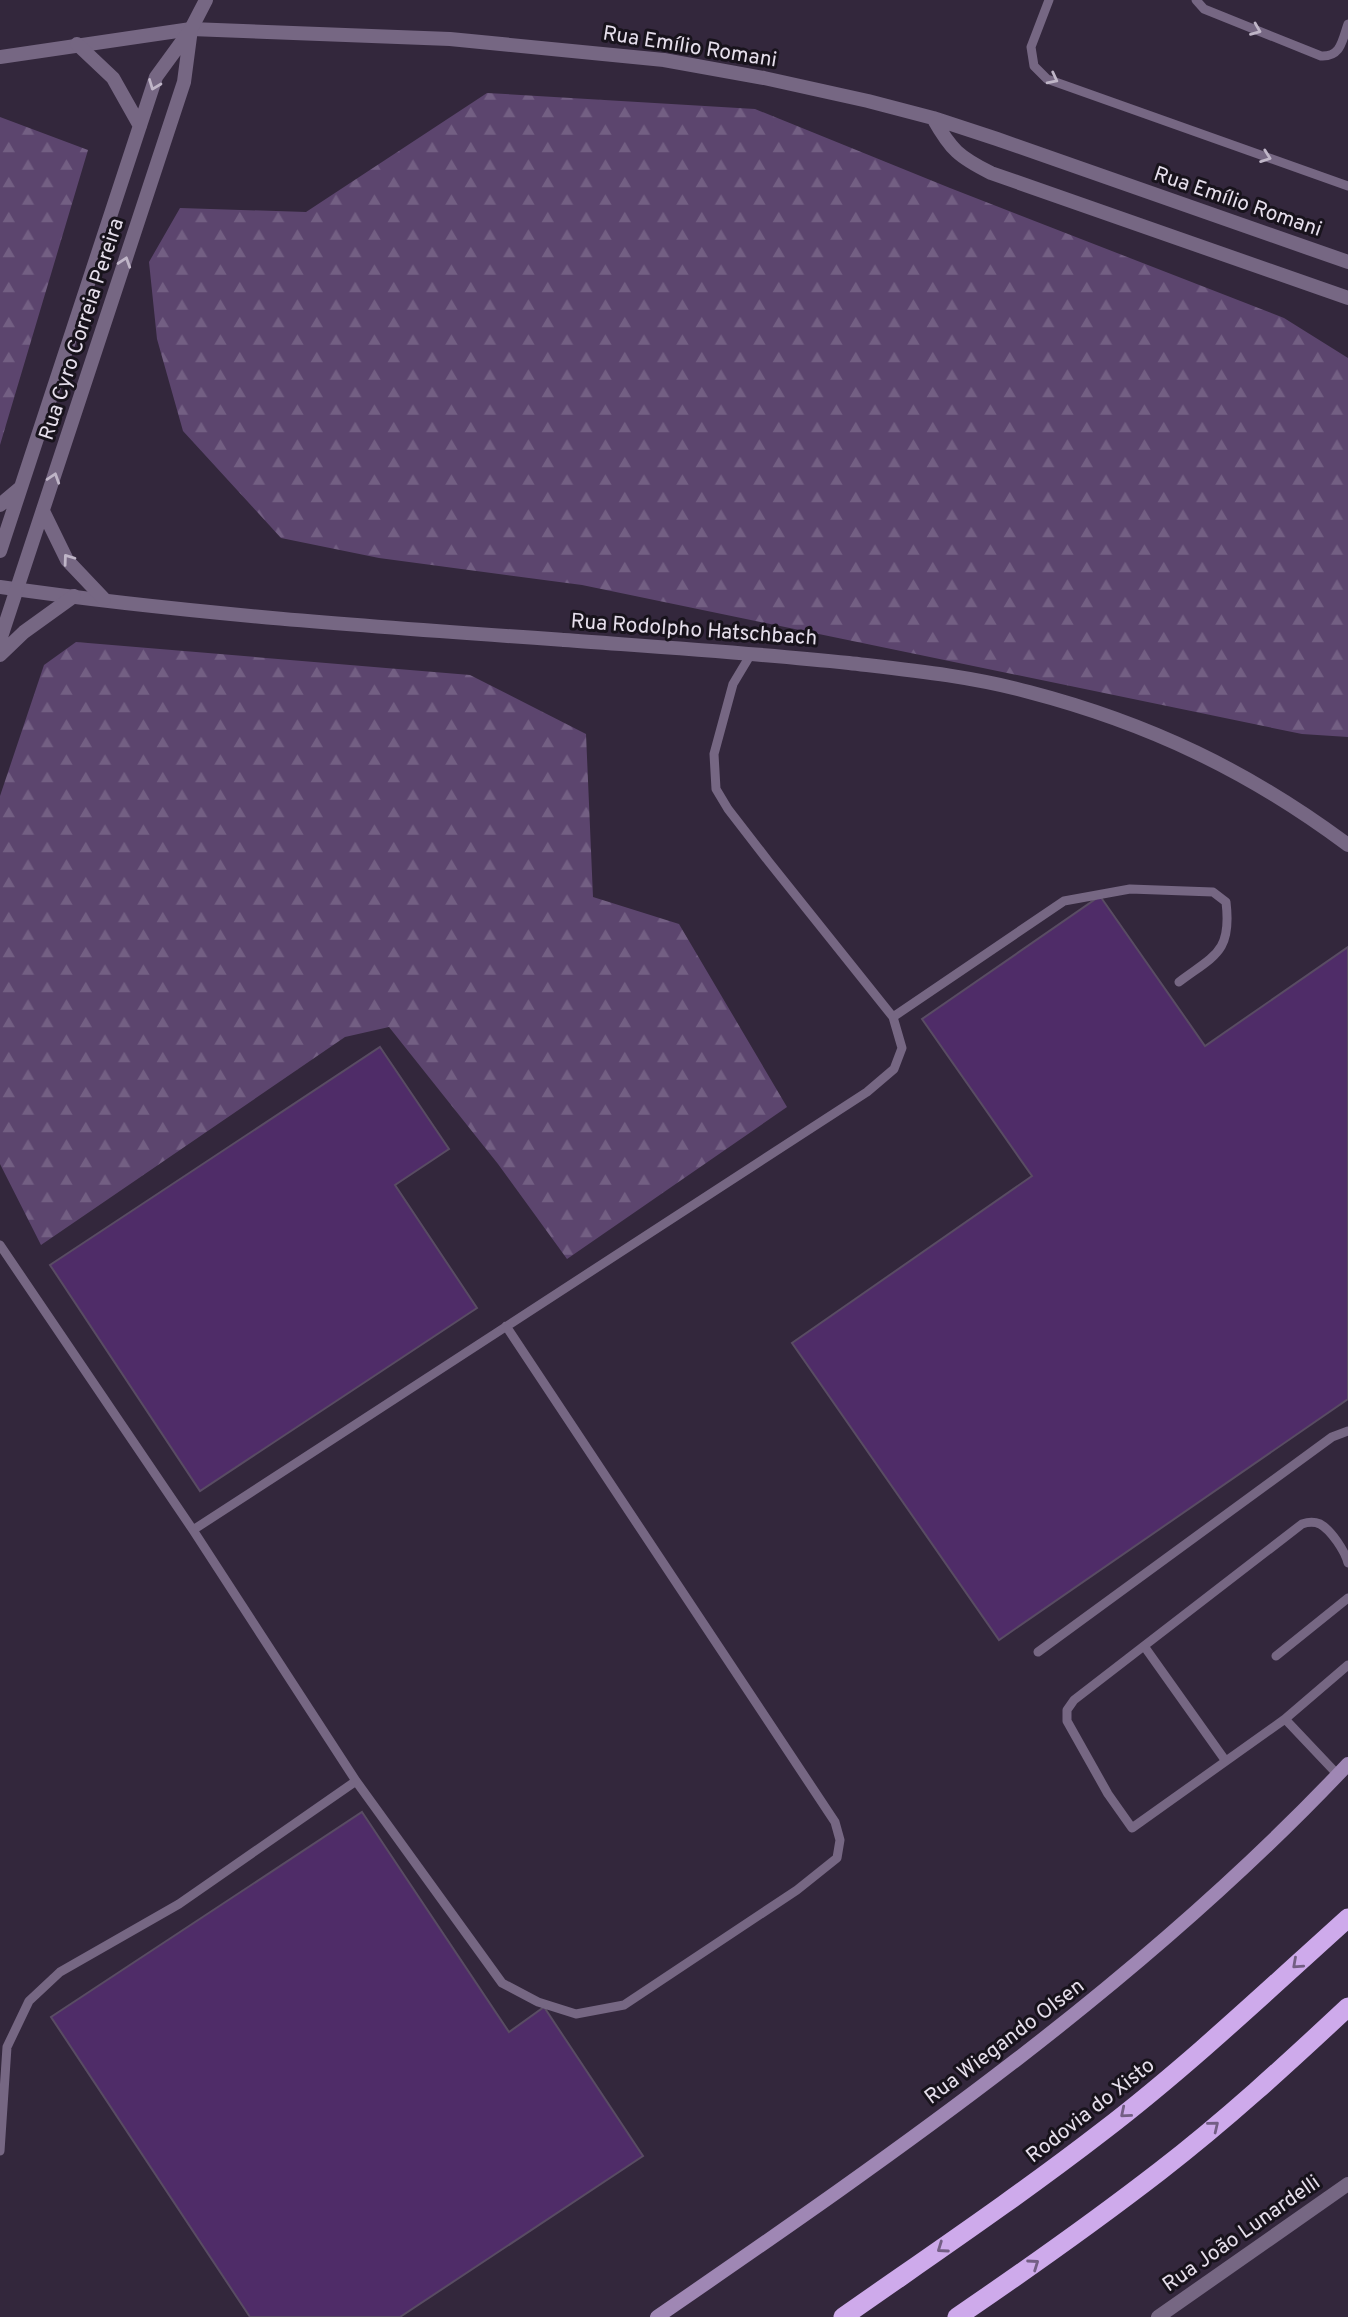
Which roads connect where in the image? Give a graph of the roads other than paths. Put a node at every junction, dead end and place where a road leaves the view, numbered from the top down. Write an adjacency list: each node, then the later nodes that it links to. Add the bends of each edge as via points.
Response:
1 (206, 0): 5 (street, Rua Cyro Correia Pereira)
2 (1049, 0): 10 (lane, one-way to 10, via 1031,47 1034,66 1047,79)
3 (1196, 0): 4 (lane, one-way to 4, via 1204,9 1321,56 1331,57 1339,51)
4 (1348, 24)
5 (191, 29): 6 (street, Rua Emílio Romani); 8 (street, Rua Emílio Romani, via 450,39 651,59 764,78); 9 (street, Rua Cyro Correia Pereira, one-way to 9, via 156,77); 15 (street, Rua Cyro Correia Pereira, one-way to 5, via 184,82)
6 (76, 44): 7 (street, Rua Emílio Romani); 9 (street, via 113,78)
7 (0, 57)
8 (933, 118): 11 (street, Rua Emílio Romani); 12 (street, via 948,146 991,173)
9 (140, 126): 13 (street, Rua Cyro Correia Pereira)
10 (1348, 186)
11 (1348, 262)
12 (1348, 298)
13 (21, 487): 14 (street); 16 (street, Rua Cyro Correia Pereira)
14 (0, 505)
15 (43, 511): 18 (street, Rua Cyro Correia Pereira); 20 (street, one-way to 15, via 67,559)
16 (0, 551)
17 (0, 587): 18 (street, Rua Rodolpho Hatschbach)
18 (17, 589): 19 (street, Rua Rodolpho Hatschbach); 21 (street, Rua Cyro Correia Pereira)
19 (74, 596): 20 (street, Rua Rodolpho Hatschbach); 23 (street)
20 (104, 599): 22 (street, Rua Rodolpho Hatschbach, via 368,626)
21 (0, 640)
22 (751, 653): 24 (street, Rua Rodolpho Hatschbach, via 971,679 1080,707 1195,750 1286,800); 26 (lane, via 733,684 714,754 716,789)
23 (0, 655)
24 (1348, 845)
25 (1179, 982): 26 (lane, via 1222,950 1229,927 1226,902 1213,892 1130,889 1064,901)
26 (893, 1017): 28 (lane, via 902,1048 894,1069 867,1092)
27 (0, 1245): 30 (lane)
28 (506, 1326): 30 (lane); 40 (lane, via 835,1822 840,1840 837,1858 797,1891 624,2005 576,2014 538,2003 502,1983)
29 (1348, 1431): 34 (lane, via 1332,1437)
30 (193, 1530): 40 (lane)
31 (1348, 1563): 33 (lane, via 1323,1525 1302,1524)
32 (1348, 1598): 35 (lane)
33 (1144, 1646): 38 (lane); 38 (lane, via 1067,1710 1067,1721 1126,1820 1132,1828)
34 (1038, 1652)
35 (1276, 1656)
36 (1348, 1665): 37 (lane)
37 (1285, 1719): 38 (lane); 39 (lane)
38 (1225, 1760)
39 (1343, 1770): 46 (main road, Rua Wiegando Olsen, via 1214,1897 1082,2009)
40 (356, 1781): 43 (lane, via 179,1904 60,1972 29,2001 7,2047)
41 (1348, 1918): 47 (highway, Rodovia do Xisto, one-way to 47, via 1104,2130)
42 (1348, 2007): 48 (highway, one-way to 42, via 1162,2170)
43 (0, 2151)
44 (1348, 2184): 45 (street, Rua João Lunardelli)
45 (1167, 2314)
46 (657, 2317)
47 (843, 2317)
48 (957, 2317)

